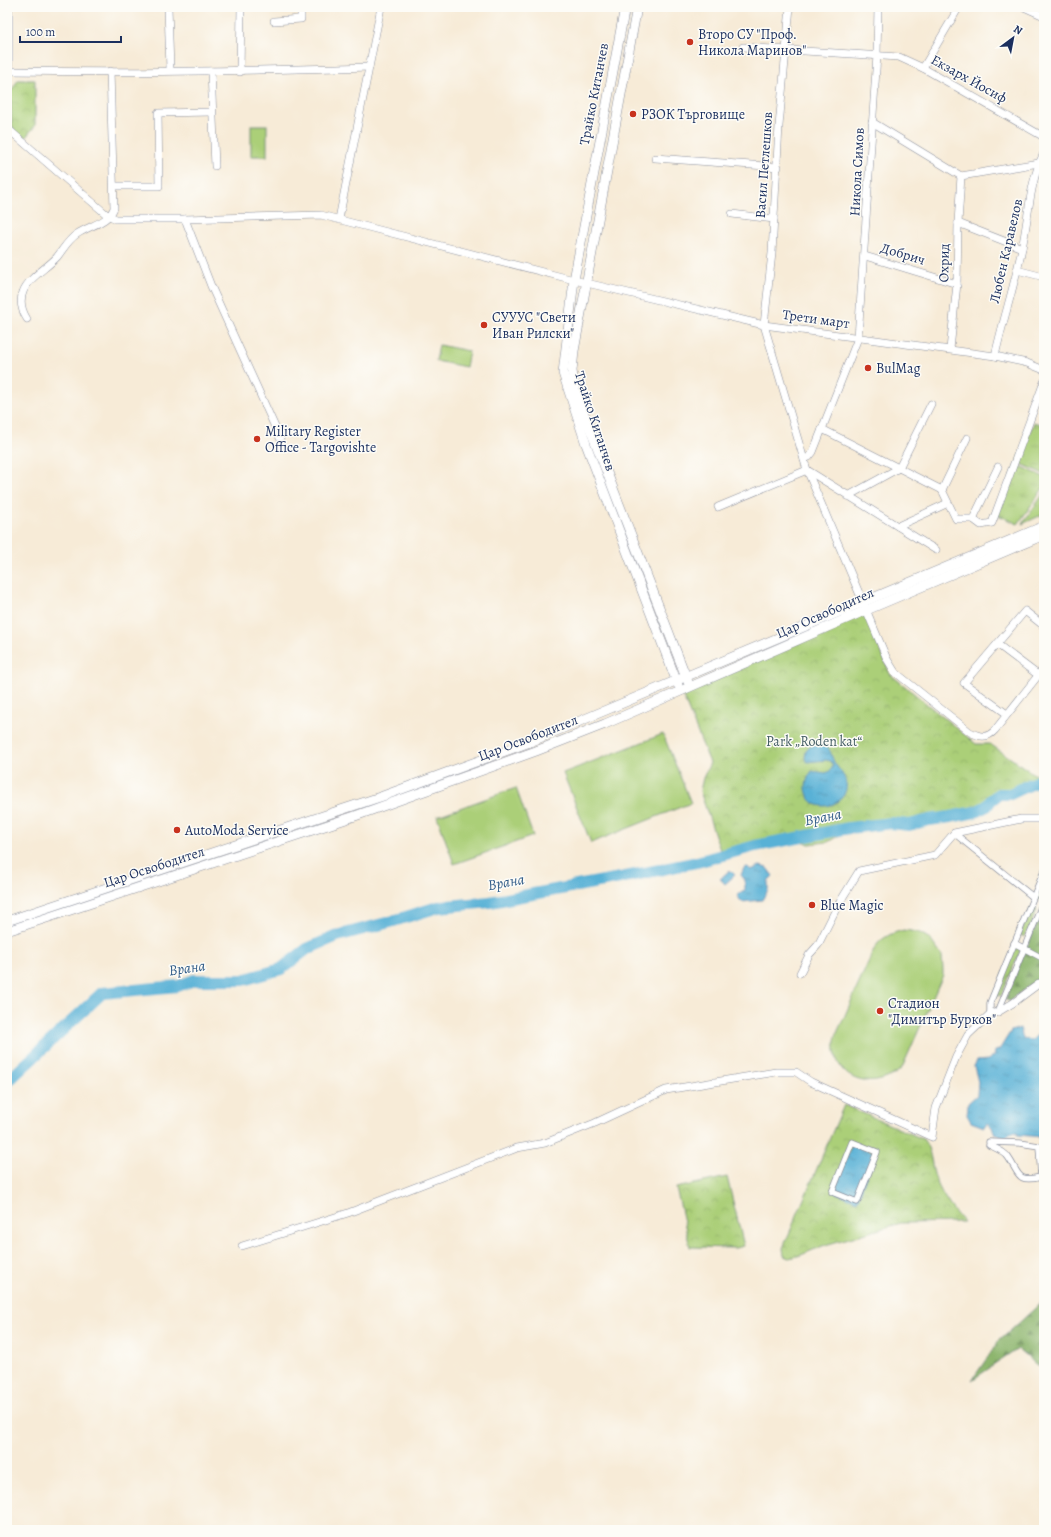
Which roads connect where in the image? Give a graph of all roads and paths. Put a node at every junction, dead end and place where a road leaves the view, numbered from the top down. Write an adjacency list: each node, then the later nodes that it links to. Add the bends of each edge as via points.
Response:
1 (9, 7): 21 (street)
2 (168, 7): 19 (street)
3 (241, 7): 23 (street)
4 (301, 7): 13 (street, via 301,19)
5 (381, 7): 17 (street)
6 (625, 7): 46 (street, Трайко Китанчев)
7 (637, 7): 47 (street, Трайко Китанчев)
8 (790, 7): 15 (street, Васил Петлешков)
9 (878, 7): 16 (street, Никола Симов)
10 (958, 7): 18 (street)
11 (1024, 7): 12 (street)
12 (1044, 16)
13 (274, 21)
14 (744, 47): 15 (street, Екзарх Йосиф)
15 (785, 50): 16 (street, Екзарх Йосиф); 33 (street, Васил Петлешков)
16 (877, 55): 18 (street, Екзарх Йосиф, via 899,57); 26 (street, Никола Симов)
17 (369, 67): 23 (street); 40 (street)
18 (923, 68): 28 (street, Екзарх Йосиф)
19 (170, 70): 20 (street); 22 (street)
20 (211, 70): 23 (street); 25 (street)
21 (9, 71): 22 (street); 24 (street)
22 (110, 71): 35 (street)
23 (240, 72)
24 (7, 104)
25 (212, 112): 32 (street); 35 (street, via 158,114 159,186)
26 (872, 122): 34 (street); 43 (street, Никола Симов)
27 (7, 128): 37 (street)
28 (1044, 137)
29 (1044, 153): 31 (street, Любен Каравелов)
30 (655, 158): 33 (street)
31 (1039, 163): 34 (street); 42 (street, Любен Каравелов)
32 (215, 166)
33 (778, 167): 38 (street, Васил Петлешков)
34 (961, 176): 41 (street, Охрид)
35 (115, 186): 37 (street)
36 (732, 214): 38 (street)
37 (111, 216): 39 (street, Трети март, via 121,220); 49 (street, via 69,240 57,257 29,283 21,300)
38 (774, 218): 50 (street, Васил Петлешков)
39 (185, 219): 40 (street, Трети март, via 307,214); 58 (street, via 214,293)
40 (339, 219): 46 (street, Трети март)
41 (958, 223): 42 (street); 48 (street, Охрид)
42 (1022, 248): 44 (street, Любен Каравелов)
43 (865, 256): 48 (street, Добрич); 51 (street, Никола Симов)
44 (1017, 270): 45 (street); 53 (street, Любен Каравелов)
45 (1044, 277)
46 (574, 280): 47 (street, Трети март); 79 (street, Трайко Китанчев, via 564,356 563,373 567,391)
47 (585, 283): 50 (street, Трети март); 78 (street, Трайко Китанчев, via 572,362 575,390)
48 (957, 284): 52 (street, Охрид)
49 (26, 319)
50 (764, 324): 51 (street, Трети март); 60 (street)
51 (858, 338): 52 (street, Трети март); 57 (street, Никола Симов)
52 (950, 349): 53 (street, Трети март)
53 (995, 356): 54 (street, Трети март)
54 (1044, 370)
55 (1044, 382): 68 (street, via 992,523 981,525)
56 (931, 404): 62 (street)
57 (822, 429): 60 (street, Никола Симов, via 809,457); 62 (street)
58 (280, 438)
59 (967, 438): 64 (street)
60 (804, 459): 63 (street)
61 (998, 467): 68 (street)
62 (899, 468): 64 (street); 65 (street)
63 (807, 470): 65 (street); 67 (street); 73 (street)
64 (942, 490): 66 (street)
65 (848, 496): 69 (street)
66 (948, 503): 68 (street, via 956,519); 69 (street)
67 (718, 507)
68 (973, 519)
69 (898, 526): 72 (street)
70 (1044, 526): 73 (street, Цар Освободител)
71 (1044, 535): 73 (street, Цар Освободител)
72 (936, 550)
73 (865, 606): 78 (street, Цар Освободител); 80 (street, Цар Освободител); 82 (street, via 895,672 970,732 985,737 990,735)
74 (1044, 626): 75 (street, via 1025,612)
75 (997, 644): 77 (street); 82 (street, via 964,684)
76 (1044, 668): 77 (street)
77 (1038, 675): 82 (street)
78 (686, 677): 79 (street, Цар Освободител); 80 (street, Трайко Китанчев)
79 (676, 681): 81 (street, Трайко Китанчев); 89 (street, Цар Освободител, via 530,742 383,796)
80 (690, 687): 81 (street, Цар Освободител)
81 (681, 691): 90 (street, Цар Освободител, via 536,751 355,816)
82 (1006, 714)
83 (1044, 819): 84 (street, via 1021,819)
84 (954, 833): 86 (street); 94 (street, via 935,855 859,871)
85 (1043, 874): 86 (street)
86 (1032, 899): 88 (street); 91 (street)
87 (1044, 900): 88 (street)
88 (1041, 906): 92 (street)
89 (7, 921)
90 (7, 930)
91 (1014, 943): 92 (street); 96 (street)
92 (1024, 947): 93 (street); 97 (street)
93 (1044, 960)
94 (800, 973)
95 (1044, 980): 97 (street)
96 (990, 1003): 97 (street); 98 (street)
97 (999, 1009): 98 (street)
98 (990, 1014): 101 (street, via 968,1035 956,1057 936,1108 932,1137 811,1082 796,1072 734,1078 666,1090 545,1143 517,1148 348,1213)
99 (852, 1142): 99 (street, via 877,1152 857,1202 832,1192)
100 (1043, 1180): 100 (street, via 1029,1180 1017,1174 1007,1156 989,1144 1020,1143 1039,1146)
101 (242, 1246)

